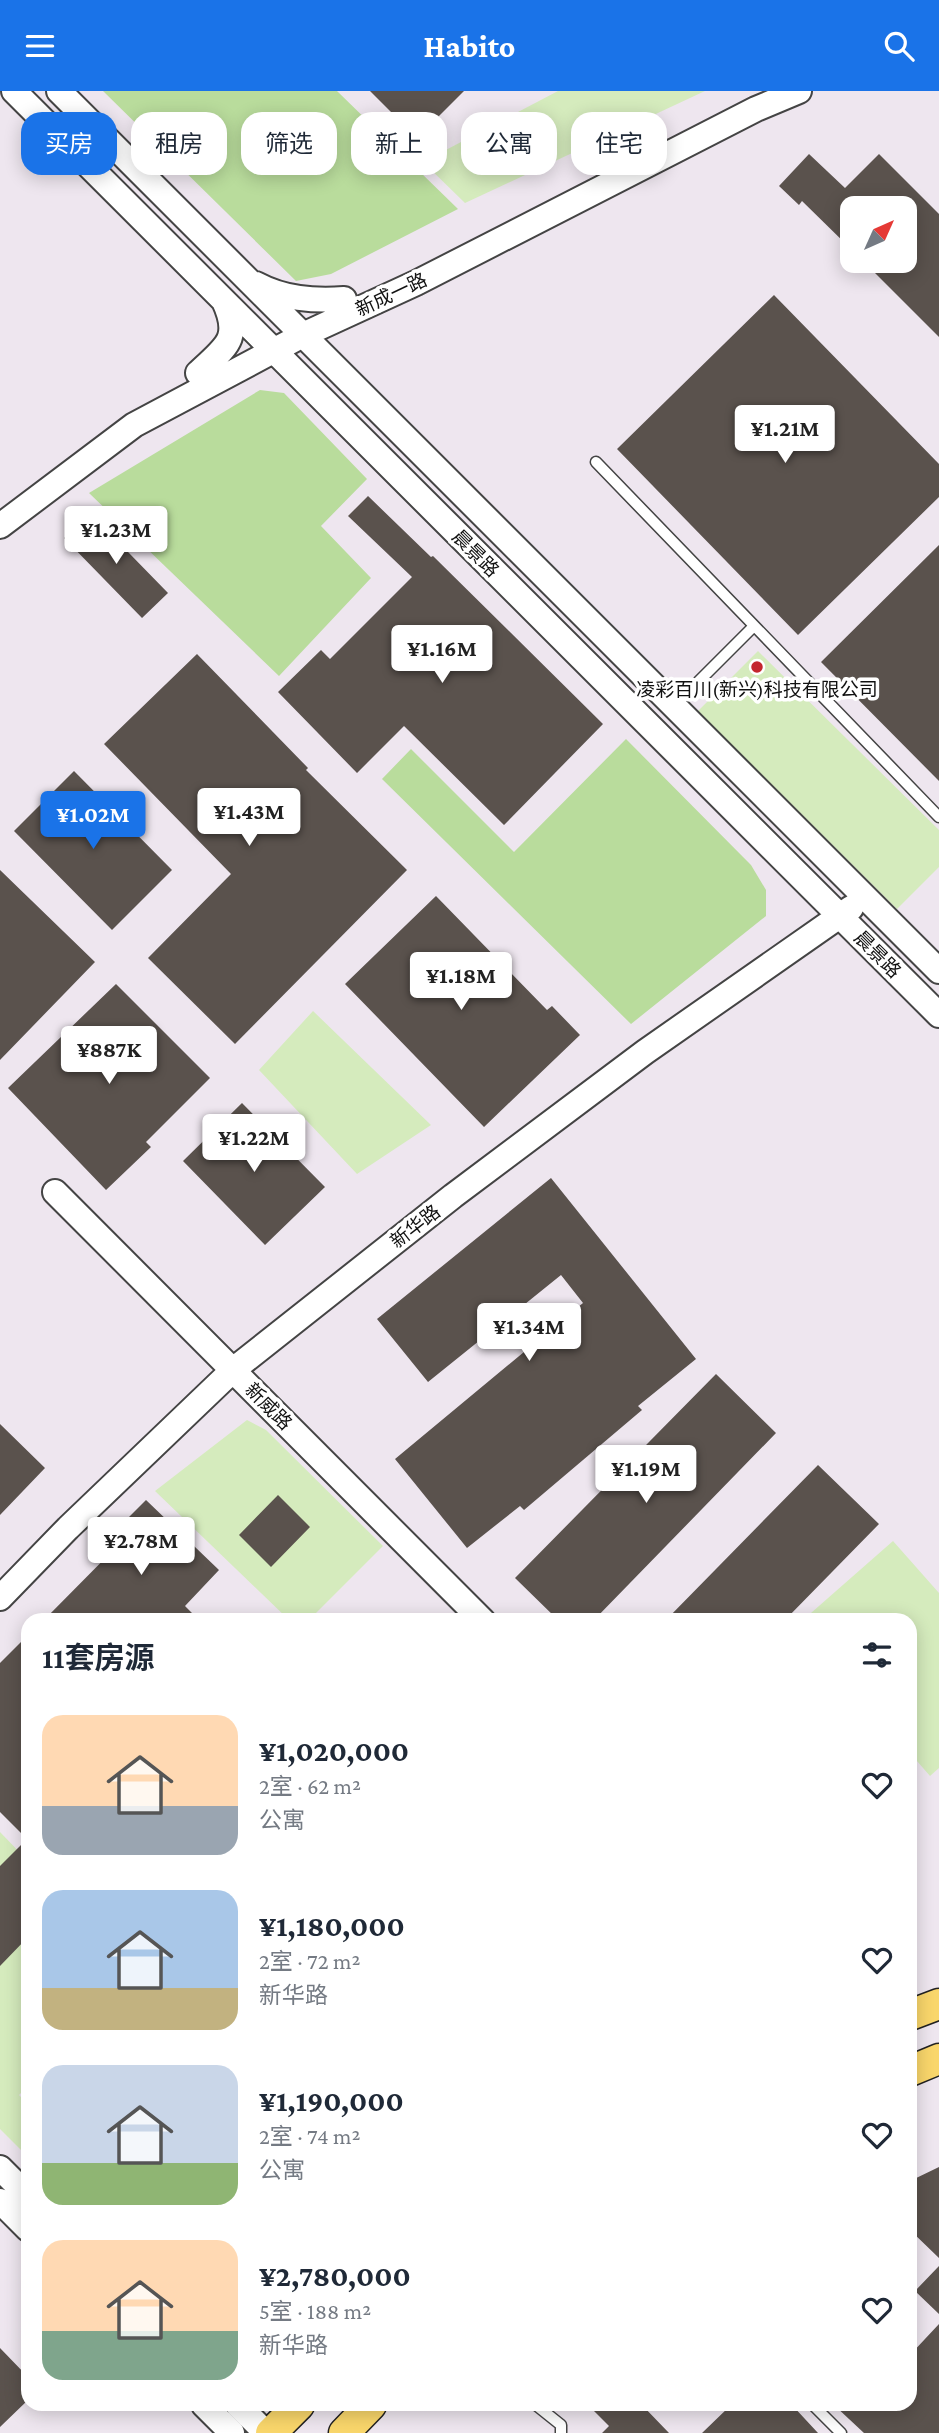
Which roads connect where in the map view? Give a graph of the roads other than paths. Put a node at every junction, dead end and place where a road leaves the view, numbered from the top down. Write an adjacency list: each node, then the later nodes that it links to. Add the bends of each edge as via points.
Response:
1 (14, 91): 6 (street, 晨景路)
2 (59, 91): 5 (street, 晨景路)
3 (760, 91): 7 (street, 新成一路, via 409,269)
4 (799, 91): 7 (street, 新成一路, via 416,283)
5 (241, 273): 7 (street, via 271,292); 8 (street, 晨景路)
6 (224, 300): 9 (street, 晨景路); 10 (street, via 233,330)
7 (349, 305): 8 (street, 新成一路); 11 (street, via 337,345)
8 (297, 329): 9 (street, 新成一路); 11 (street, 晨景路)
9 (268, 345): 10 (street, 新成一路); 12 (street, 晨景路)
10 (204, 379): 12 (street, via 259,373 280,376); 14 (street, 新成一路, via 125,412); 15 (street, 新成一路, via 134,425)
11 (351, 383): 17 (street, 晨景路)
12 (321, 398): 20 (street, 晨景路)
13 (596, 462): 16 (lane)
14 (0, 506)
15 (0, 526)
16 (754, 626): 17 (lane); 18 (lane)
17 (674, 706): 19 (street, 晨景路)
18 (939, 817)
19 (866, 899): 20 (street, 新华路); 21 (street, 晨景路)
20 (839, 915): 22 (street, 晨景路); 24 (street, 新华路, via 453,1196)
21 (939, 971)
22 (939, 1015)
23 (55, 1192): 24 (street, 新威路)
24 (233, 1370): 25 (street, 新华路); 26 (street, 新威路)
25 (0, 1598)
26 (475, 1613)
27 (939, 2004): 28 (main road)
28 (917, 2012)
29 (0, 2168): 30 (street)
30 (21, 2189)
31 (0, 2201): 32 (street)
32 (21, 2222)
33 (210, 2411): 39 (street)
34 (245, 2411): 40 (street)
35 (293, 2411): 40 (main road)
36 (364, 2411): 41 (main road)
37 (544, 2411): 42 (lane, via 561,2425)
38 (819, 2411): 43 (lane)
39 (232, 2433)
40 (269, 2433)
41 (344, 2433)
42 (561, 2433)
43 (841, 2433)

